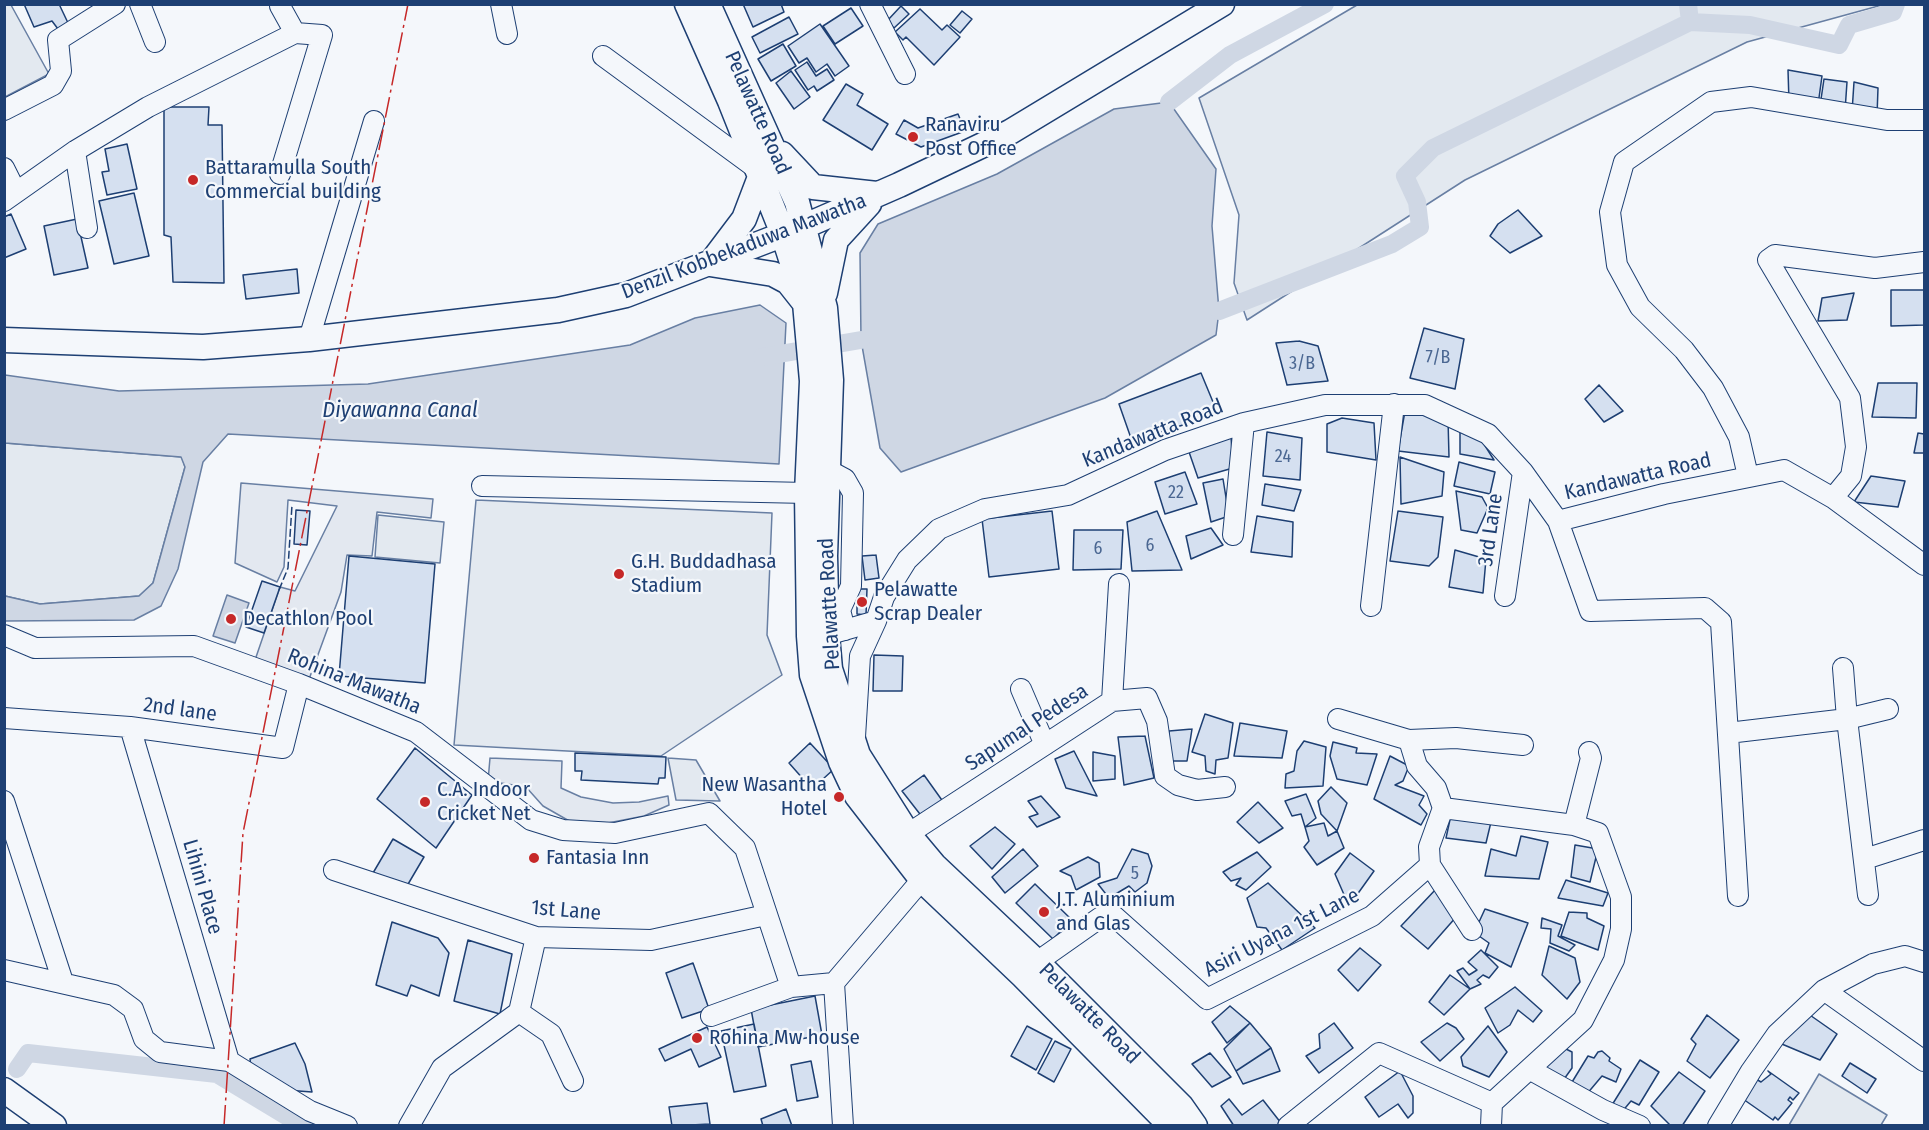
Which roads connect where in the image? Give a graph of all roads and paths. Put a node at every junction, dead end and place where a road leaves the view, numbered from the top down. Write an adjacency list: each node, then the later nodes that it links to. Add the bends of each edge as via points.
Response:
1 (115, 4): 14 (street, via 58,40 61,72 53,85)
2 (140, 4): 11 (street)
3 (501, 4): 10 (street)
4 (687, 4): 20 (main road, Pelawatte Road)
5 (708, 4): 17 (main road, Pelawatte Road)
6 (870, 4): 13 (street)
7 (1222, 4): 22 (main road, Denzil Kobbekaduwa Mawatha, via 1010,132)
8 (281, 5): 9 (street)
9 (295, 33): 18 (street, via 148,107); 21 (street, via 322,35)
10 (507, 34)
11 (155, 42)
12 (603, 57): 20 (street)
13 (905, 74)
14 (4, 110)
15 (1924, 120): 35 (street, via 1887,120 1751,97 1712,102 1624,162 1610,212 1617,265 1640,307 1684,350 1713,388 1739,437)
16 (374, 121): 29 (street)
17 (773, 145): 22 (main road, via 813,187); 25 (main road, Pelawatte Road)
18 (75, 151): 23 (street); 24 (street)
19 (4, 168): 23 (street)
20 (758, 173): 25 (main road, Pelawatte Road); 27 (main road, via 744,219)
21 (280, 174)
22 (879, 194): 25 (main road, Denzil Kobbekaduwa Mawatha); 28 (main road, via 836,240)
23 (10, 197)
24 (87, 228)
25 (794, 230): 27 (main road, Denzil Kobbekaduwa Mawatha); 28 (main road, Pelawatte Road)
26 (1924, 262): 38 (street, via 1875,268 1775,255 1768,260 1850,398 1856,447 1851,476)
27 (710, 264): 28 (main road, via 773,274); 29 (main road, Denzil Kobbekaduwa Mawatha, via 626,295 558,310)
28 (815, 305): 31 (main road, Pelawatte Road)
29 (309, 339): 30 (main road, Denzil Kobbekaduwa Mawatha, via 203,347)
30 (4, 340)
31 (822, 380): 37 (main road, Pelawatte Road); 46 (main road, Pelawatte Road, via 828,471)
32 (1394, 404): 33 (street, Kandawatta Road, via 1324,405); 34 (street, Kandawatta Road, via 1425,405 1488,434); 44 (street)
33 (1244, 423): 40 (street); 45 (street, Kandawatta Road, via 1165,450 1068,495 985,509 939,529 907,560 884,597)
34 (1523, 472): 39 (street, Kandawatta Road); 43 (street, 3rd Lane)
35 (1748, 476): 38 (street, Kandawatta Road, via 1784,470); 39 (street, Kandawatta Road)
36 (482, 486): 37 (street)
37 (807, 493): 46 (main road, Pelawatte Road)
38 (1833, 498): 41 (street, Kandawatta Road)
39 (1558, 521): 57 (street, via 1590,611 1705,608 1721,622)
40 (1233, 535)
41 (1924, 565)
42 (1119, 584): 51 (street)
43 (1505, 596)
44 (1371, 606)
45 (876, 621): 46 (street); 59 (street, Kandawatta Road, via 860,656)
46 (826, 623): 59 (main road, Pelawatte Road, via 830,669); 72 (main road, Pelawatte Road, via 812,675 840,762 857,796)
47 (4, 635): 49 (street, Rohina Mawatha, via 35,648 194,646)
48 (1843, 668): 55 (street)
49 (299, 684): 56 (street, 2nd lane, via 283,748); 75 (street, Rohina Mawatha, via 417,732 531,820 564,830 615,833 656,815 709,813 746,848)
50 (1021, 689): 60 (street)
51 (1112, 701): 60 (street, Sapumal Pedesa); 63 (street, Sapumal Pedesa, via 1147,698 1156,721 1165,776 1178,785 1197,790)
52 (1888, 709): 55 (street)
53 (4, 718): 56 (street, 2nd lane)
54 (1338, 719): 58 (street)
55 (1847, 719): 57 (street); 69 (street)
56 (130, 727): 87 (street, Lihini Place)
57 (1728, 733): 74 (street)
58 (1409, 740): 61 (street, via 1456,738); 65 (street, via 1417,766 1436,788)
59 (855, 745): 67 (main road, Pelawatte Road)
60 (1046, 745): 67 (street, Sapumal Pedesa)
61 (1523, 745)
62 (1589, 752): 66 (street, via 1592,758)
63 (1225, 787)
64 (4, 801): 81 (street)
65 (1443, 808): 66 (street); 70 (street, via 1429,847)
66 (1574, 825): 89 (street, via 1598,833 1621,897 1621,929 1614,960 1582,1020)
67 (908, 834): 72 (main road, Pelawatte Road)
68 (1924, 840): 69 (street)
69 (1865, 859): 73 (street)
70 (1430, 865): 76 (street); 79 (street, Asiri Uyana 1st Lane, via 1372,916 1207,999 1114,916 1101,917)
71 (334, 870): 77 (street, 1st Lane)
72 (928, 872): 79 (main road, Pelawatte Road); 82 (street)
73 (1868, 895)
74 (1738, 896)
75 (766, 915): 77 (street, 1st Lane, via 651,940); 83 (street, Rohina Mawatha)
76 (1472, 930)
77 (536, 937): 85 (street)
78 (1924, 962): 84 (street, via 1905,956 1873,964)
79 (1030, 969): 97 (main road, Pelawatte Road); 98 (main road, Pelawatte Road, via 1181,1106)
80 (4, 970): 81 (street)
81 (63, 982): 87 (street, via 114,995 133,1009 144,1039 160,1052)
82 (834, 983): 83 (street); 96 (street)
83 (791, 987): 86 (street)
84 (1824, 990): 88 (street); 102 (street, via 1777,1034)
85 (519, 1012): 90 (street, via 551,1034); 95 (street, via 442,1068)
86 (711, 1016)
87 (229, 1061): 94 (street, via 310,1111)
88 (1924, 1061)
89 (1529, 1069): 92 (street); 101 (street)
90 (573, 1081)
91 (4, 1090): 93 (main road)
92 (1492, 1103): 99 (street, via 1379,1053); 100 (street)
93 (54, 1125)
94 (347, 1125)
95 (409, 1125)
96 (843, 1125)
97 (1171, 1125)
98 (1196, 1125)
99 (1288, 1125)
100 (1491, 1125)
101 (1640, 1125)
102 (1718, 1125)

